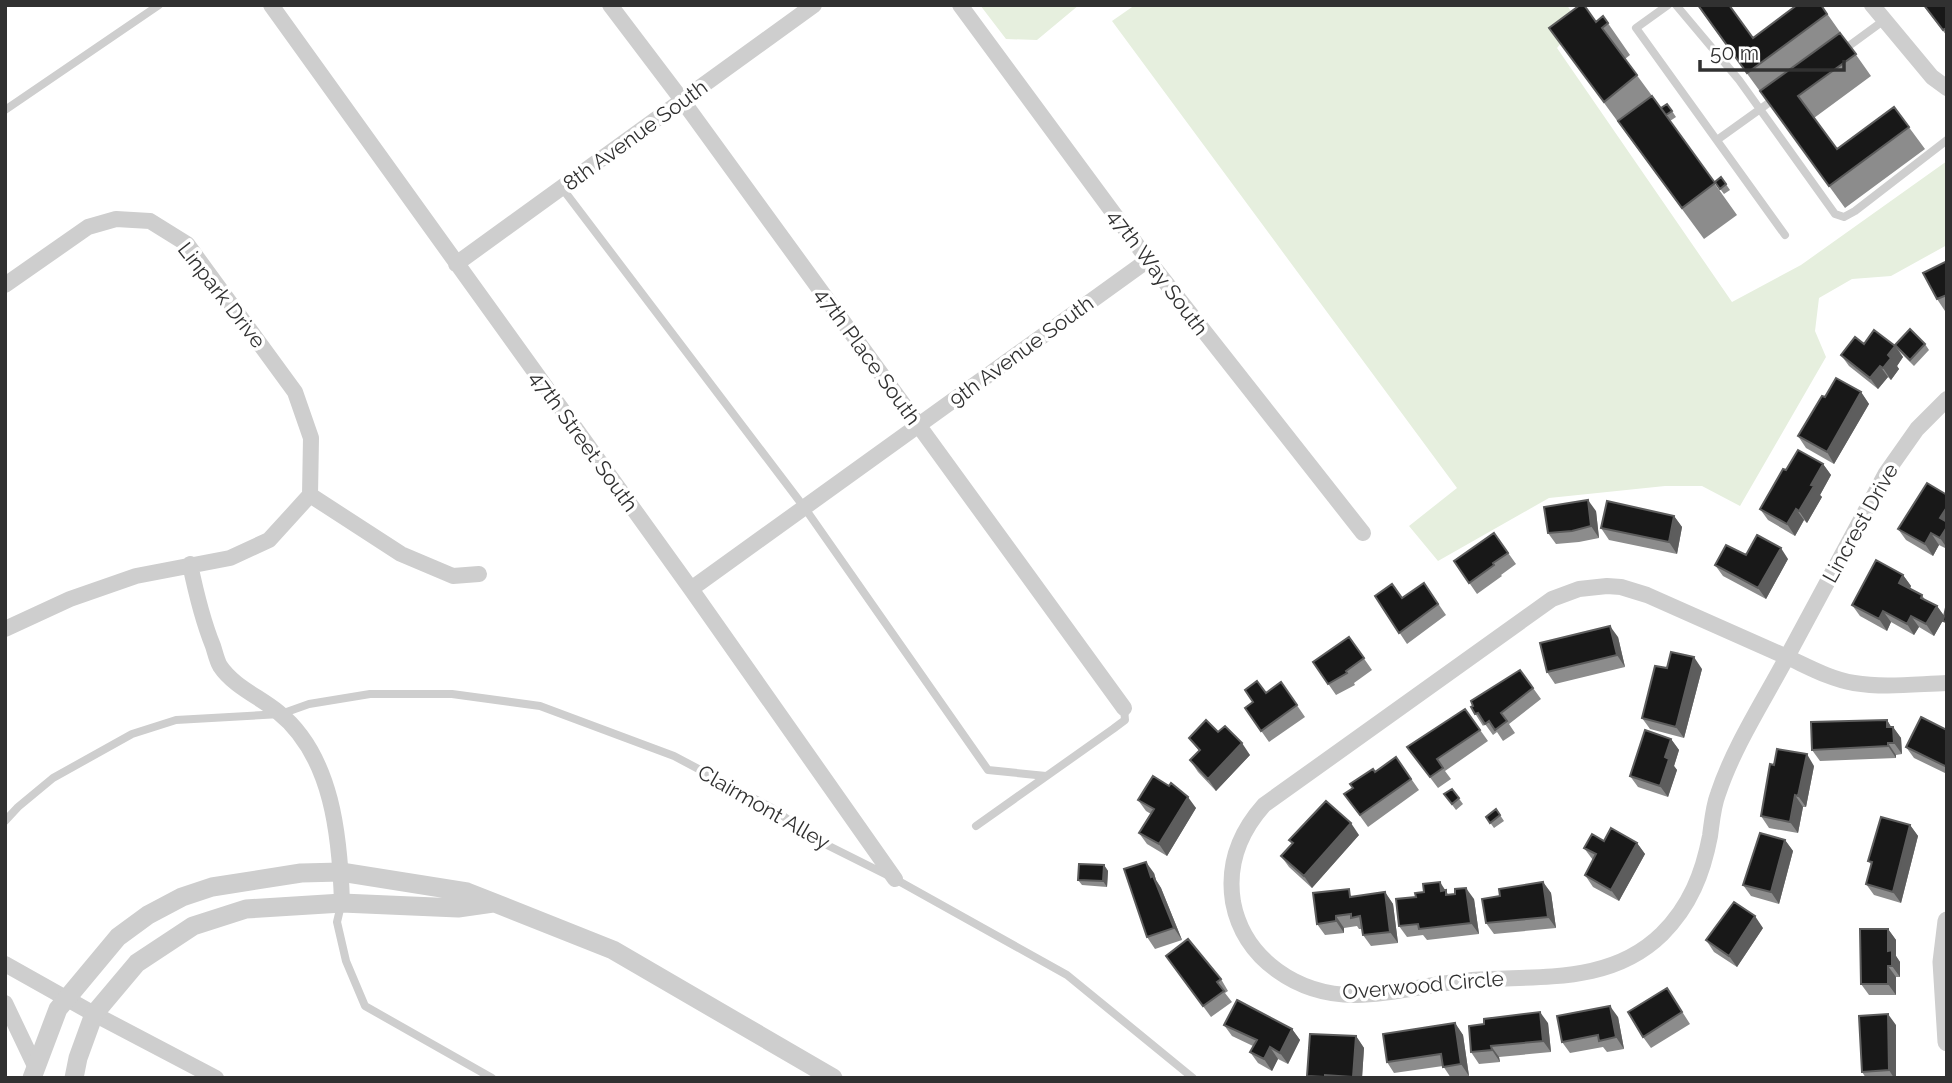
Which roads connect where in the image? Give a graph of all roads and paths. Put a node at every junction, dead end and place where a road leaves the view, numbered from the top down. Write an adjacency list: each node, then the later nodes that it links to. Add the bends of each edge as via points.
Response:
1 (159, 5): 15 (lane)
2 (271, 5): 21 (street, 47th Street South)
3 (610, 5): 13 (street, 47th Place South)
4 (814, 5): 13 (street, 8th Avenue South)
5 (960, 5): 20 (street, 47th Way South)
6 (1668, 5): 16 (lane, via 1636,28)
7 (1676, 5): 14 (lane)
8 (1872, 5): 9 (street)
9 (1884, 21): 10 (lane); 11 (street, via 1932,78)
10 (1839, 53)
11 (1947, 88)
12 (1783, 93): 14 (lane)
13 (682, 100): 18 (street, 8th Avenue South); 24 (street, 47th Place South)
14 (1761, 109): 16 (lane); 17 (lane, via 1835,214 1844,217)
15 (5, 110)
16 (1717, 140): 19 (lane)
17 (1947, 140)
18 (562, 188): 21 (street, 8th Avenue South); 26 (lane)
19 (1785, 235)
20 (1148, 260): 24 (street, 9th Avenue South); 27 (street, 47th Way South)
21 (456, 264): 30 (street, 47th Street South)
22 (5, 285): 25 (street, Linpark Drive, via 88,227 116,219 150,221 187,244 295,392 311,438)
23 (1947, 399): 32 (street, Lincrest Drive, via 1917,429 1886,473)
24 (919, 425): 26 (street, 9th Avenue South); 34 (street, 47th Place South)
25 (310, 495): 28 (street, via 269,540 230,558); 29 (street, via 401,554 453,576)
26 (804, 508): 30 (street, 9th Avenue South); 36 (lane, via 988,770)
27 (1363, 533)
28 (190, 564): 31 (street, via 136,576 70,599); 35 (street, via 200,612 220,666)
29 (479, 573)
30 (691, 589): 40 (street, 47th Street South)
31 (5, 629)
32 (1787, 657): 32 (street, Overwood Circle, via 1717,796 1695,888 1668,928 1632,957 1580,974 1339,994 1303,985 1269,966 1240,926 1232,894 1234,861 1244,831 1264,804 1552,599 1579,589 1620,587); 33 (street, Overwood Circle, via 1853,683)
33 (1947, 683)
34 (1124, 708): 36 (lane, via 1125,720)
35 (281, 714): 37 (lane, Clairmont Alley, via 176,720 132,734 53,778); 39 (street, via 312,751 331,798); 40 (lane, Clairmont Alley, via 309,704 370,694 452,694 540,706 674,756 772,808 815,839)
36 (1046, 775): 38 (lane)
37 (5, 821)
38 (975, 826)
39 (341, 872): 41 (street, via 467,892); 42 (street); 45 (street, via 246,880 182,897 118,937)
40 (895, 879): 54 (lane, Clairmont Alley, via 1068,975)
41 (494, 902): 42 (street, via 458,908); 53 (street, via 613,950)
42 (342, 903): 47 (street, via 246,909 193,926 137,963); 52 (lane, via 337,922 346,961 365,1006)
43 (1947, 921): 48 (street, via 1942,962)
44 (5, 964): 45 (street)
45 (67, 998): 47 (street); 49 (street, via 58,1009)
46 (5, 1003): 49 (street)
47 (94, 1014): 50 (street); 51 (street)
48 (1947, 1042)
49 (33, 1072)
50 (74, 1078)
51 (216, 1078)
52 (492, 1078)
53 (833, 1078)
54 (1193, 1078)

